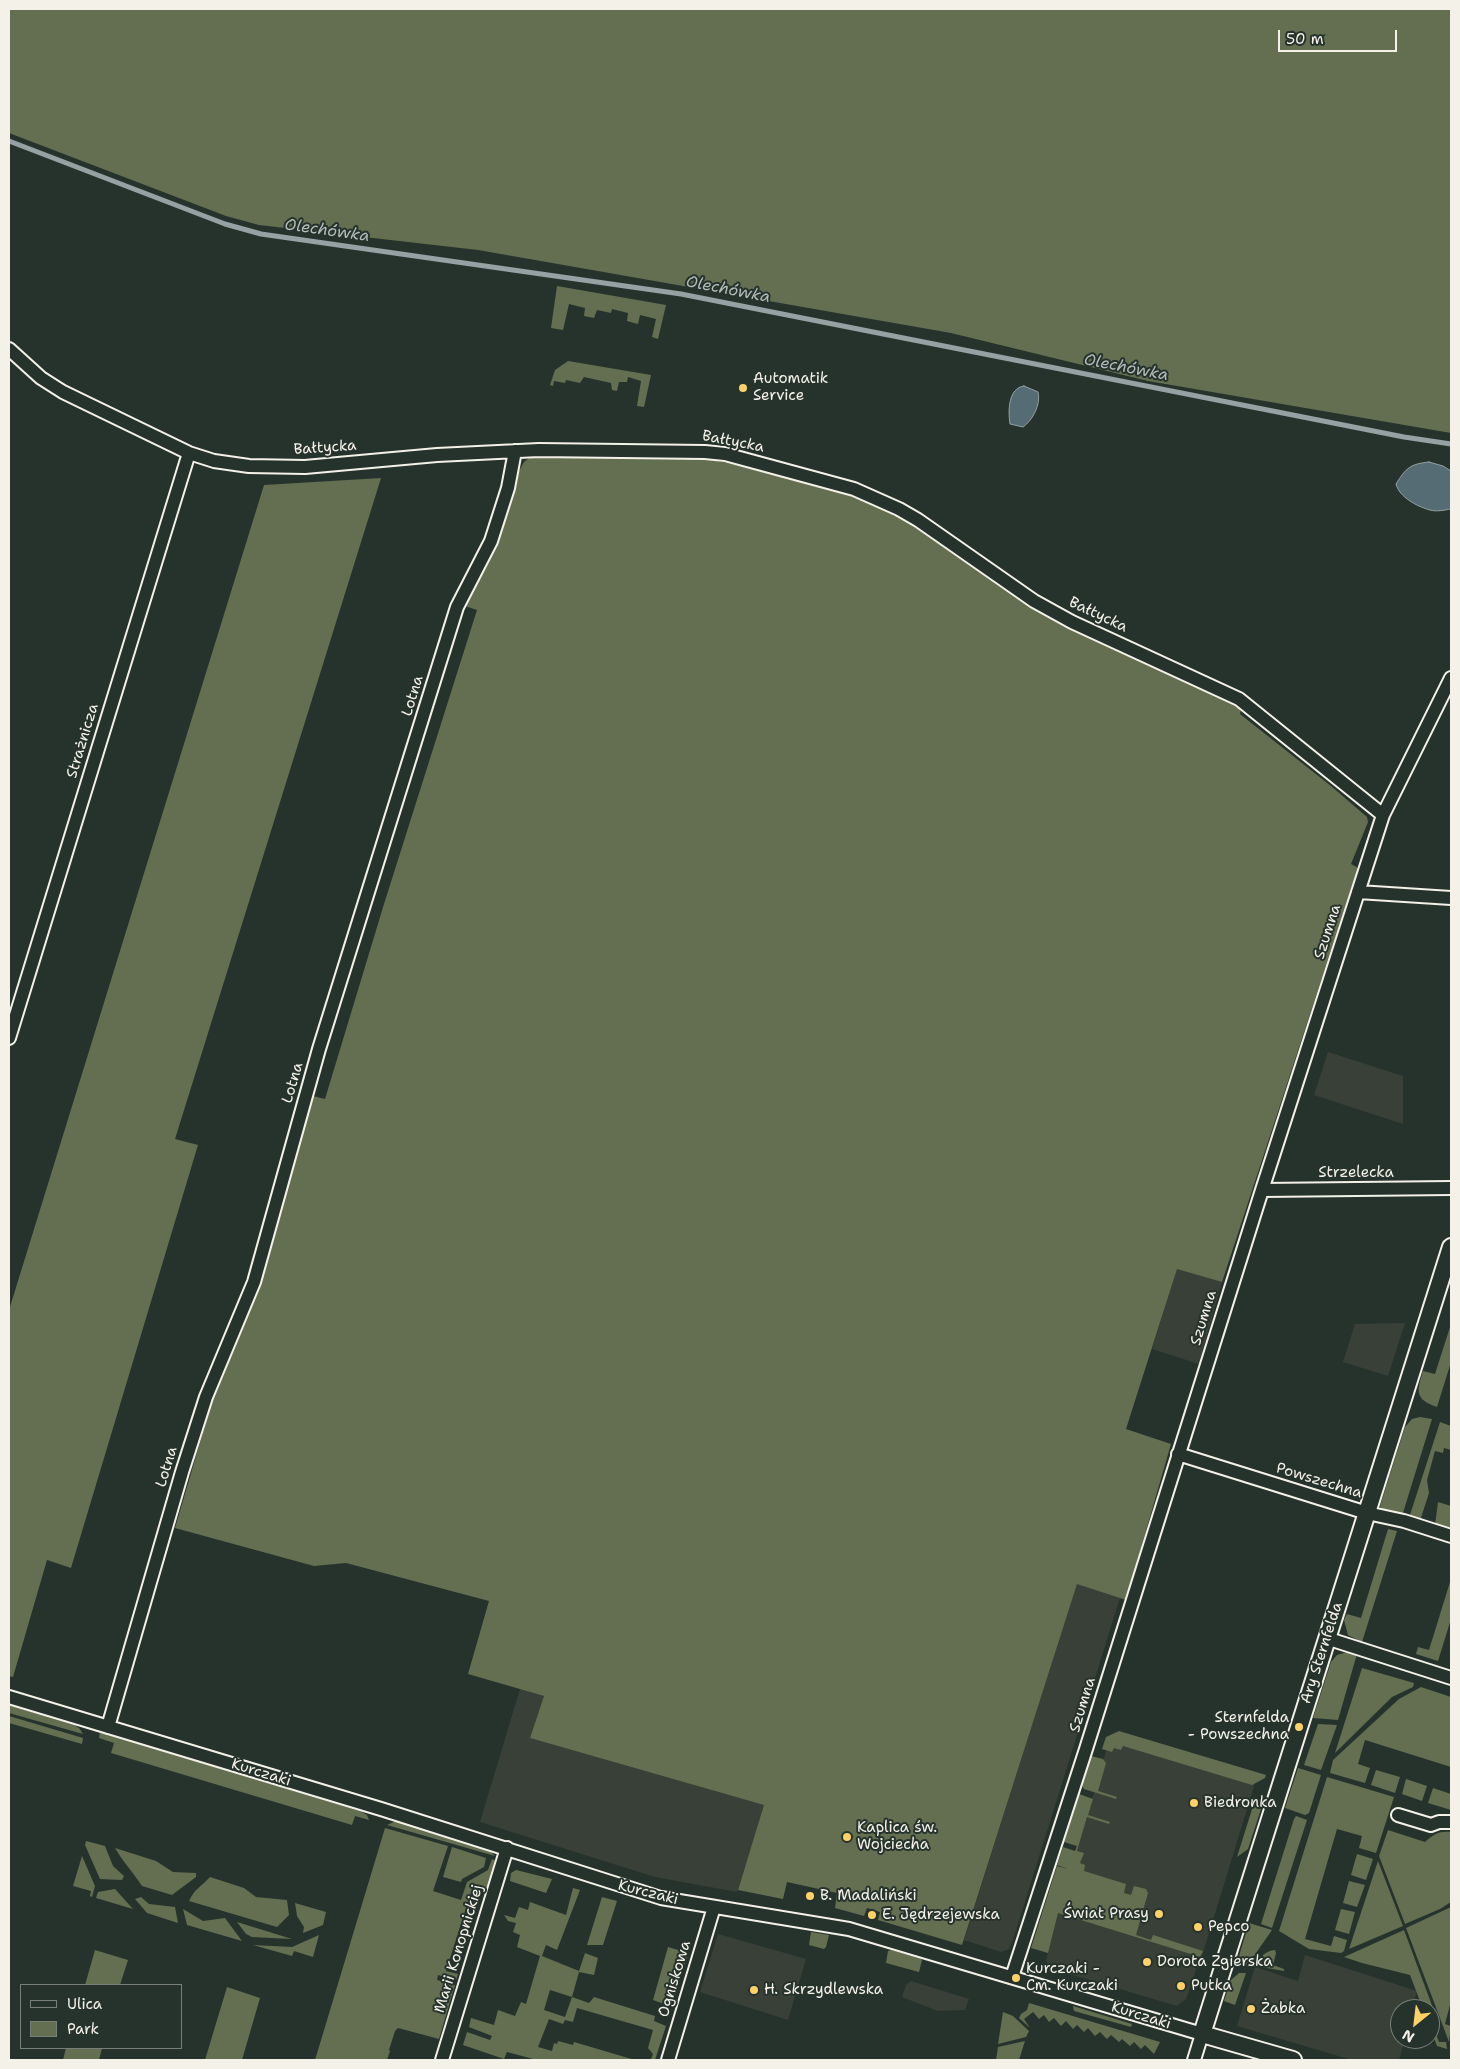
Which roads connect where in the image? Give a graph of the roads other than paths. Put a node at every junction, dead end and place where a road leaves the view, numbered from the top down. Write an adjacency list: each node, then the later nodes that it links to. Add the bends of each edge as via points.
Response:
1 (9, 349): 3 (street, Bałtycka, via 63,392)
2 (515, 451): 3 (street, Bałtycka, via 305,467 250,466 214,461); 5 (street, Bałtycka, via 626,449 725,454 871,496 918,520 1034,602 1239,699); 18 (street, Lotna, via 508,488 491,541 457,607 319,1049 254,1282 206,1397)
3 (189, 453): 8 (street, Strażnicza)
4 (1451, 678): 5 (street, Szumna)
5 (1383, 815): 6 (street, Szumna)
6 (1358, 892): 7 (street); 10 (street, Szumna)
7 (1451, 898)
8 (9, 1038)
9 (1451, 1188): 10 (street, Strzelecka)
10 (1262, 1190): 12 (street, Szumna)
11 (1451, 1247): 13 (street, Ary Sternfelda)
12 (1178, 1454): 13 (street, Powszechna); 23 (street, Szumna)
13 (1367, 1513): 14 (street, Powszechna); 15 (street, Ary Sternfelda)
14 (1451, 1536)
15 (1326, 1638): 16 (street); 24 (street, Ary Sternfelda)
16 (1451, 1678)
17 (9, 1697): 18 (street, Kurczaki)
18 (108, 1727): 21 (street, Kurczaki)
19 (1398, 1815): 20 (street, via 1431,1826)
20 (1451, 1822)
21 (507, 1848): 22 (street, Kurczaki, via 661,1898); 25 (street, Marii Konopnickiej)
22 (714, 1907): 23 (street, Kurczaki, via 849,1929); 26 (street, Ogniskowa)
23 (1012, 1977): 24 (street, Kurczaki)
24 (1202, 2034): 27 (street, Ary Sternfelda); 28 (street, Kurczaki)
25 (442, 2060)
26 (668, 2060)
27 (1194, 2060)
28 (1293, 2060)

